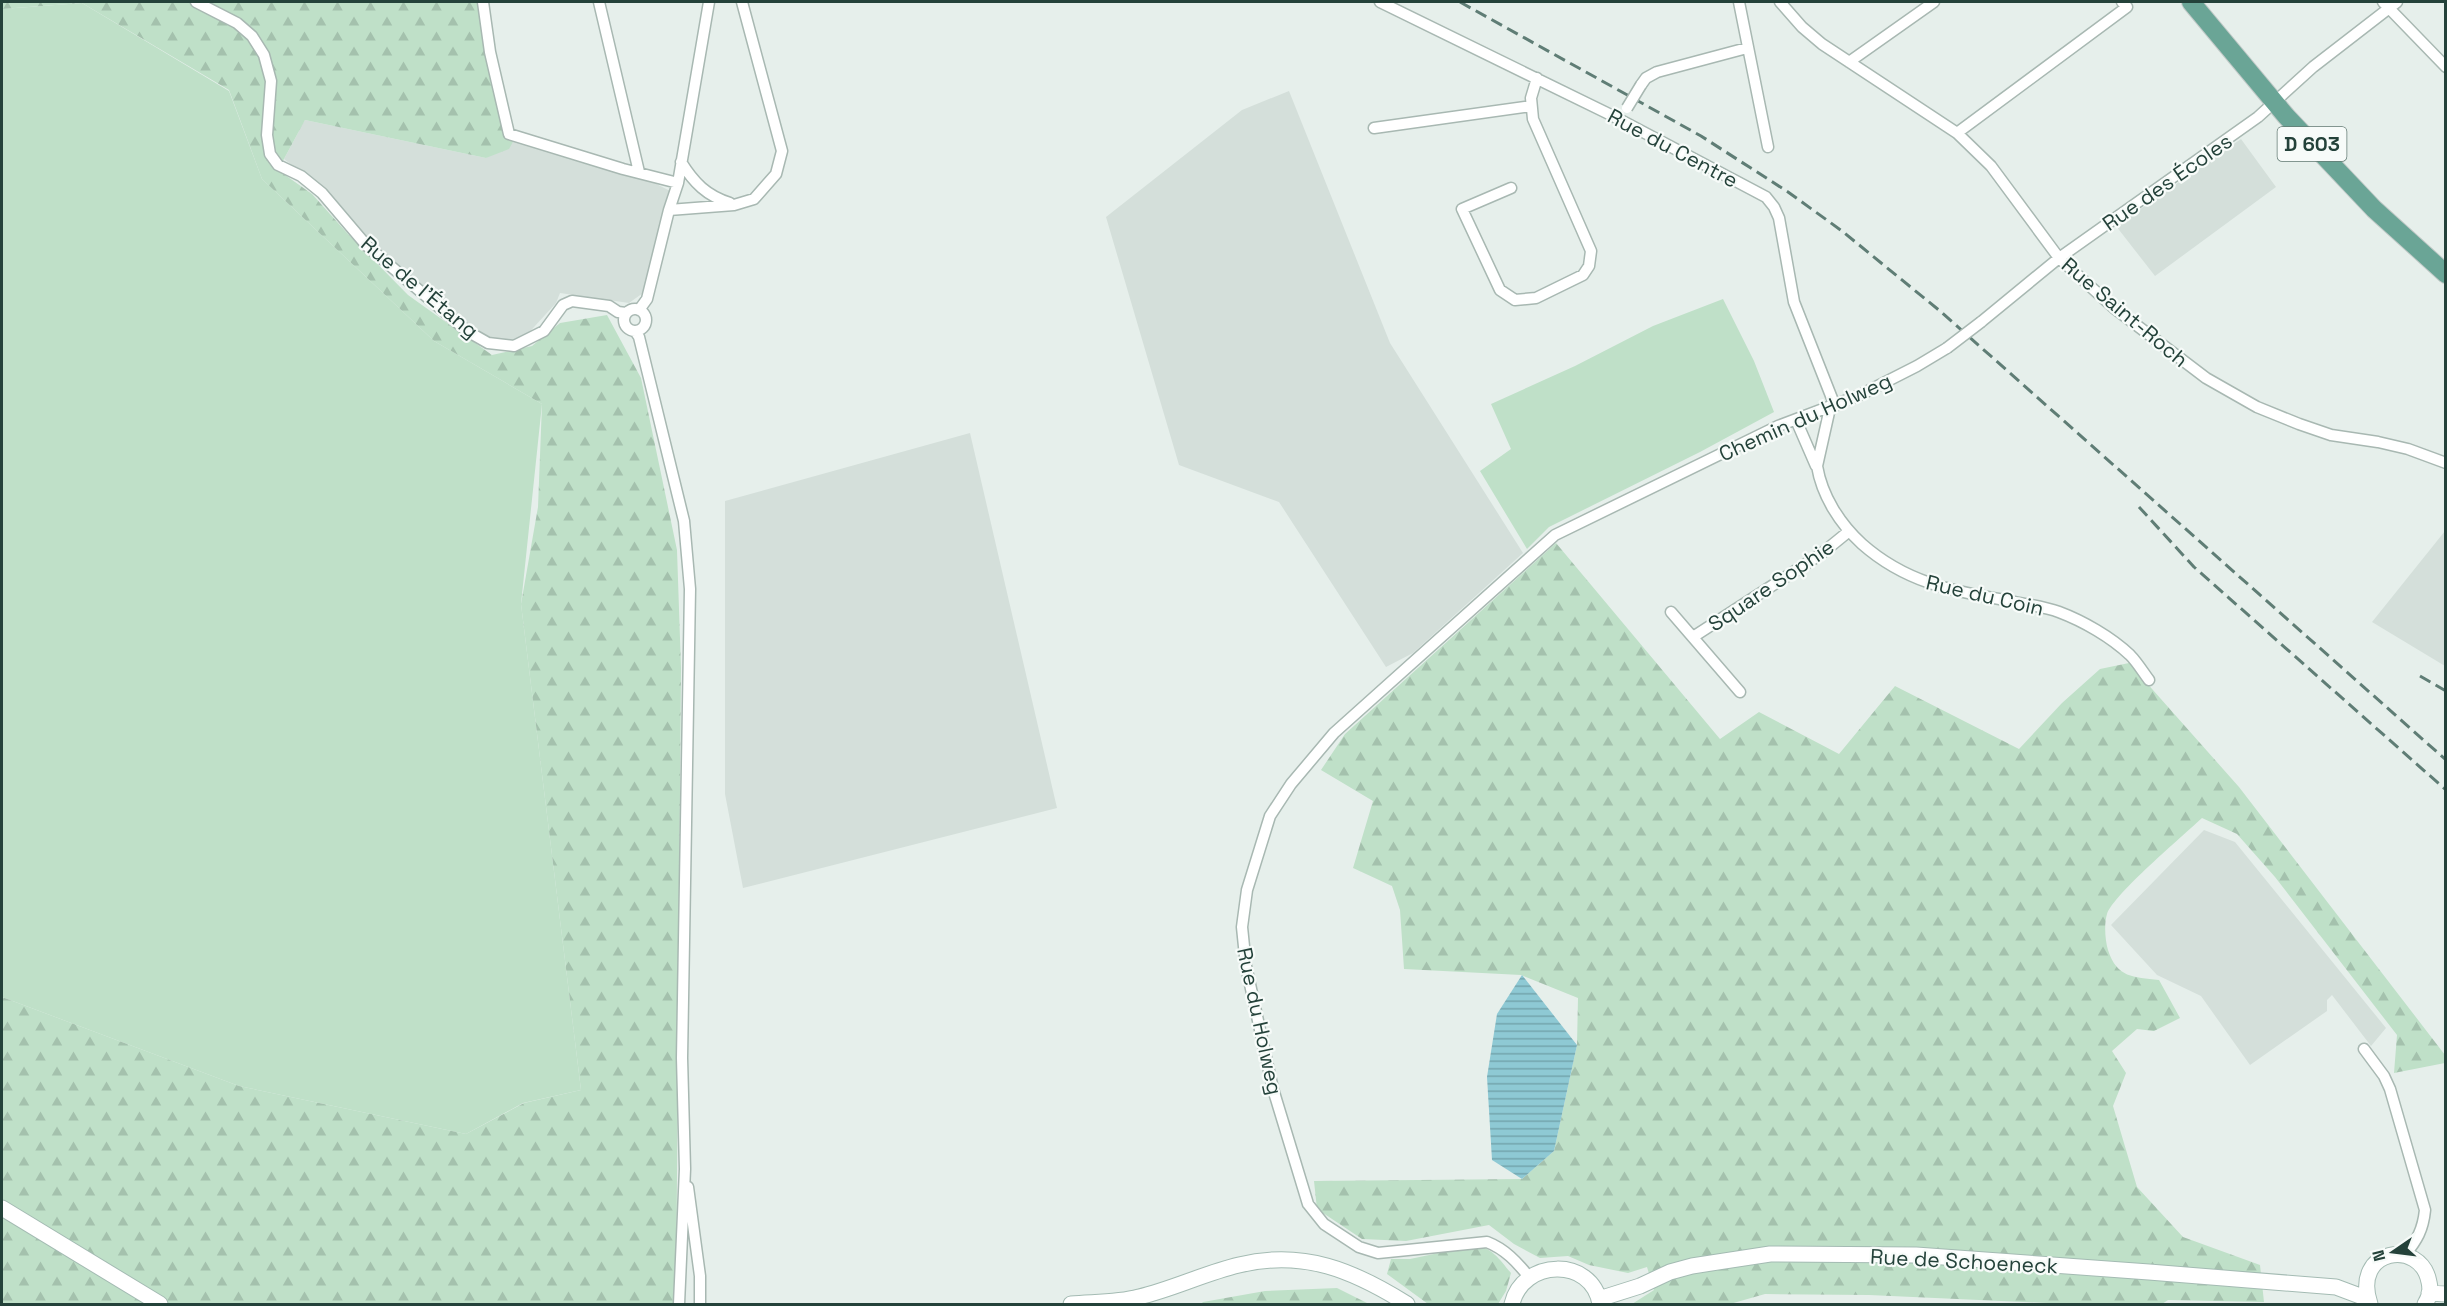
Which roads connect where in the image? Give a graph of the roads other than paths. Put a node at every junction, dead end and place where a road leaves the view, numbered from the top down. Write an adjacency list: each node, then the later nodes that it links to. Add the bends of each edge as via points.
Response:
1 (196, 2): 32 (street, Rue de l'Étang, via 237,23 252,36 264,55 271,81 267,135 270,154 278,165 302,176 322,193 367,246 467,331 488,343 514,346 544,331 563,305 572,301 609,306)
2 (483, 2): 24 (street, via 508,134)
3 (599, 2): 24 (street)
4 (709, 2): 23 (street)
5 (742, 2): 27 (street, via 782,151 776,174 754,199)
6 (1380, 2): 16 (street, Rue du Centre)
7 (1739, 2): 13 (street)
8 (1780, 2): 14 (street, Rue Saint-Roch, via 1802,27)
9 (1934, 2): 14 (street)
10 (2122, 2): 21 (street, via 2127,7)
11 (2191, 2): 17 (main road, D 603)
12 (2390, 4): 15 (street); 17 (street, Rue des Écoles)
13 (1748, 48): 19 (street, bridge, via 1646,78); 22 (street)
14 (1848, 62): 21 (street, Rue Saint-Roch)
15 (2445, 67)
16 (1537, 78): 18 (street); 19 (street, Rue du Centre)
17 (2274, 103): 29 (street, Rue des Écoles); 30 (main road, D 603, via 2374,209)
18 (1531, 106): 20 (street); 26 (street, via 1536,130 1591,252 1583,275 1529,300 1510,298 1500,290 1462,209)
19 (1621, 121): 34 (street, Rue du Centre, via 1756,191 1774,207 1781,225 1794,302)
20 (1374, 128)
21 (1957, 133): 29 (street, Rue Saint-Roch, via 1991,166)
22 (1767, 147)
23 (681, 162): 25 (street); 27 (street, via 707,194)
24 (639, 172): 25 (street)
25 (678, 183): 28 (street)
26 (1510, 188)
27 (734, 205): 28 (street)
28 (669, 210): 31 (street, via 646,299)
29 (2059, 258): 34 (street, Chemin du Holweg, bridge, via 1947,348); 36 (street, Rue Saint-Roch, via 2150,337 2206,378 2248,402 2331,435 2378,442)
30 (2445, 274)
31 (639, 310): 32 (street); 33 (street, via 645,322)
32 (626, 313): 33 (street, via 625,325)
33 (635, 331): 45 (street, via 684,521 690,589 682,1058)
34 (1832, 407): 35 (street, Chemin du Holweg); 37 (street)
35 (1796, 420): 37 (street, Rue du Coin); 39 (street, Chemin du Holweg, via 1555,535)
36 (2445, 463)
37 (1816, 466): 38 (street, Rue du Coin, via 1821,484)
38 (1848, 532): 41 (street, Square Sophie, via 1821,554); 42 (street, Rue du Coin, via 1882,561 1910,577 2068,616 2130,655)
39 (1536, 551): 51 (street, Rue du Holweg, via 1314,754 1270,816 1247,890 1242,927 1245,966 1273,1089 1308,1204 1324,1224 1359,1247 1378,1253 1487,1242 1515,1260)
40 (1671, 612): 41 (street, Square Sophie)
41 (1693, 637): 43 (street, Square Sophie)
42 (2149, 680)
43 (1740, 692)
44 (2364, 1049): 47 (street, via 2390,1089 2425,1210)
45 (685, 1169): 58 (street); 59 (street)
46 (2, 1208): 57 (main road)
47 (2420, 1237): 48 (street); 49 (street)
48 (2405, 1255): 49 (main road); 50 (main road, Rue de Schoeneck, via 2380,1259)
49 (2420, 1264): 54 (main road, via 2428,1275)
50 (2367, 1275): 52 (main road, Rue de Schoeneck); 56 (main road, via 2365,1288)
51 (1529, 1277): 55 (main road, via 1552,1268 1572,1271 1589,1282); 62 (main road, via 1518,1289)
52 (2336, 1287): 55 (main road, Rue de Schoeneck, via 1916,1256 1770,1254 1670,1272); 56 (main road, Rue de Schoeneck)
53 (2445, 1294): 54 (main road)
54 (2427, 1299)
55 (1600, 1302)
56 (2370, 1302)
57 (160, 1305)
58 (679, 1305)
59 (700, 1305)
60 (1071, 1305): 61 (main road, via 1149,1295 1240,1265 1272,1260 1326,1264 1359,1277)
61 (1407, 1305)
62 (1512, 1305)

